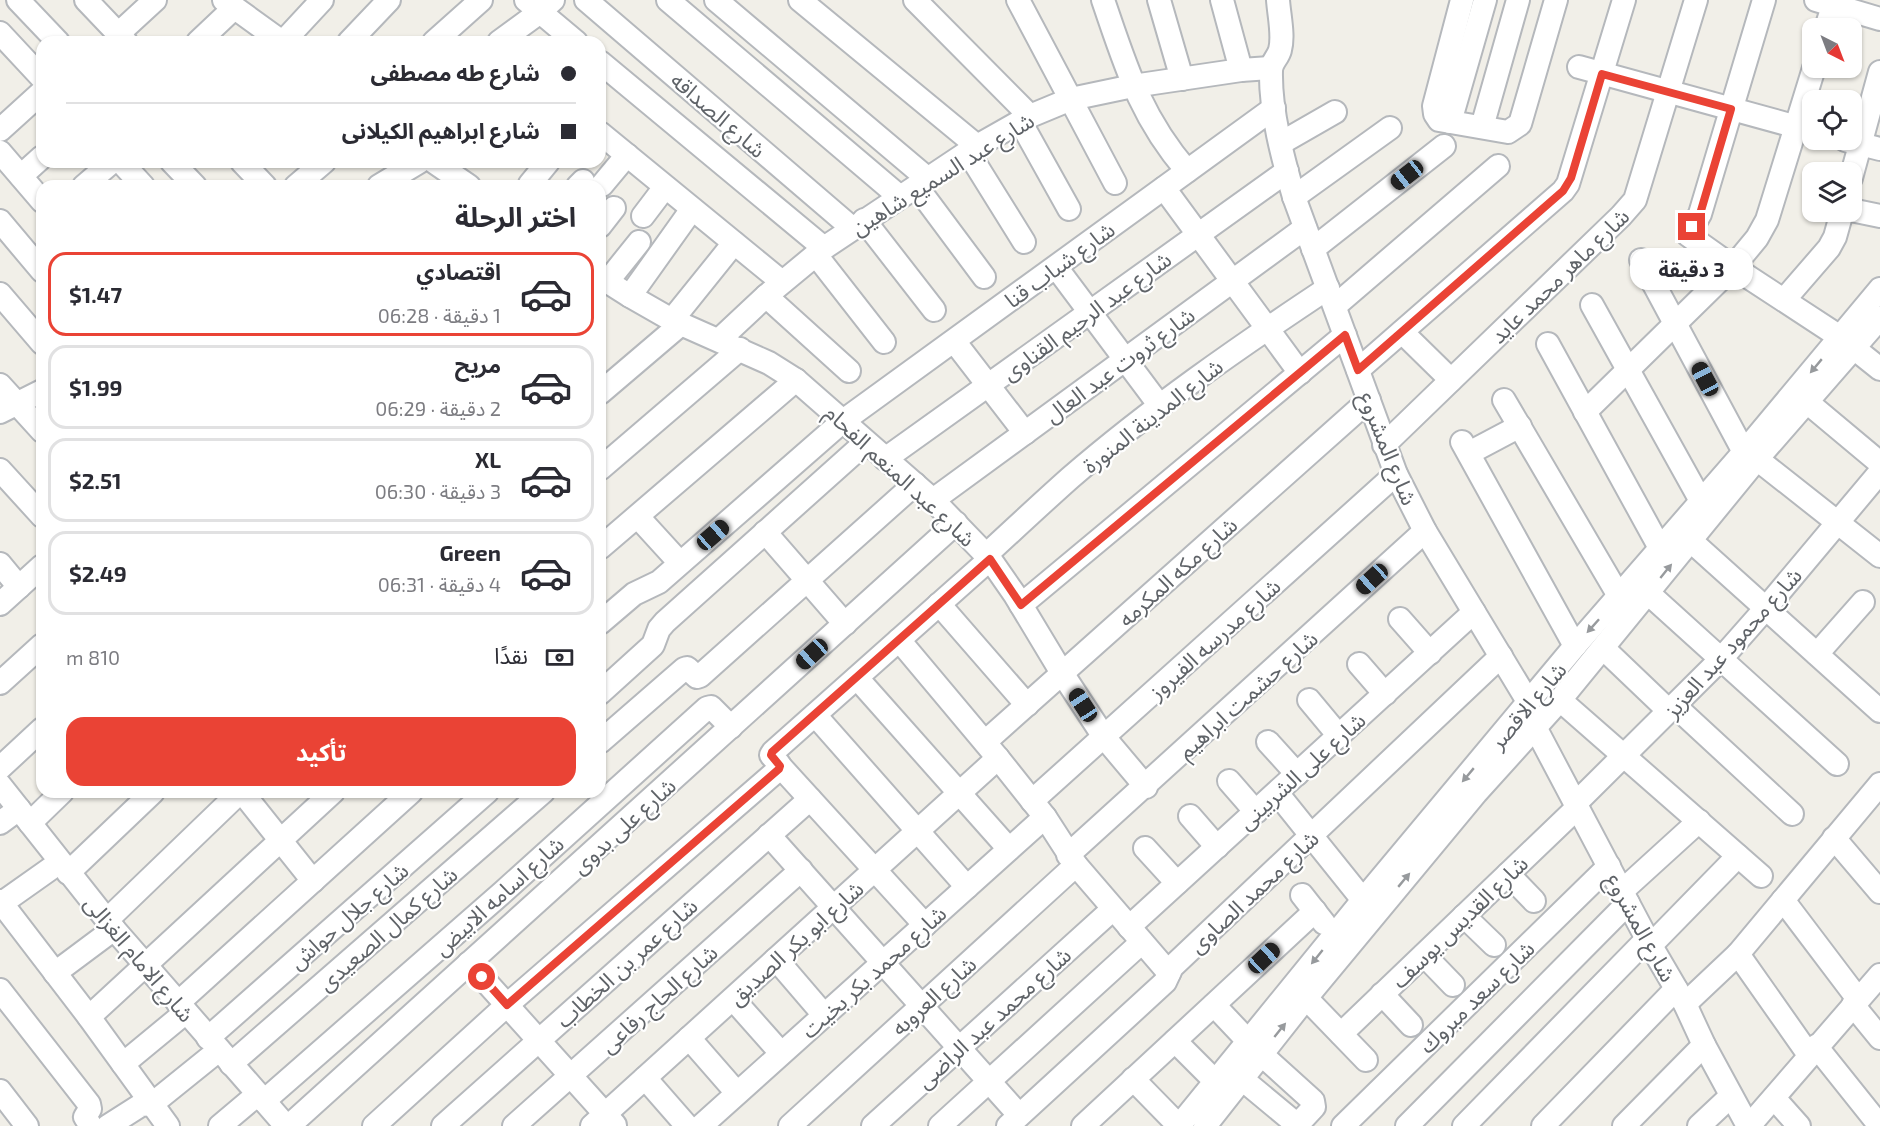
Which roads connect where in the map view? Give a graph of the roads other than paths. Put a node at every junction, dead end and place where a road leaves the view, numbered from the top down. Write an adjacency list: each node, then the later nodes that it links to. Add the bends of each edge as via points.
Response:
1 (18, 0): 29 (street)
2 (86, 0): 30 (street)
3 (155, 0): 31 (street)
4 (322, 0): 34 (street)
5 (389, 0): 35 (street)
6 (481, 0): 36 (street)
7 (586, 0): 106 (street, شارع الصداقه)
8 (668, 0): 93 (street)
9 (716, 0): 93 (street)
10 (800, 0): 66 (street)
11 (915, 0): 55 (street)
12 (1018, 0): 51 (street)
13 (1103, 0): 48 (street)
14 (1159, 0): 47 (street)
15 (1222, 0): 43 (street)
16 (1278, 0): 42 (street, شارع المشروع, via 1280,53)
17 (1462, 0): 56 (street, via 1434,106 1439,120)
18 (1485, 0): 56 (street)
19 (1518, 0): 57 (street)
20 (1556, 0): 57 (street, via 1520,124 1508,132)
21 (1624, 0): 46 (street)
22 (1696, 0): 49 (street, شارع ماهر محمد عايد)
23 (1764, 0): 53 (street)
24 (1825, 3): 27 (street); 28 (street)
25 (229, 4): 32 (street); 33 (street)
26 (540, 4): 37 (street); 38 (street)
27 (1826, 18)
28 (1880, 19)
29 (52, 36)
30 (120, 36)
31 (124, 36)
32 (203, 36)
33 (274, 36)
34 (288, 36)
35 (355, 36)
36 (441, 36)
37 (505, 36)
38 (570, 36)
39 (5, 47): 45 (street)
40 (606, 67): 113 (street)
41 (1579, 67): 46 (street)
42 (1270, 68): 43 (street, شارع عبد السميع شاهين); 52 (street, شارع المشروع)
43 (1241, 70): 47 (street, شارع عبد السميع شاهين)
44 (1880, 72): 64 (street)
45 (36, 73)
46 (1602, 74): 49 (street); 135 (street, via 1571,178 1563,191)
47 (1182, 79): 48 (street, شارع عبد السميع شاهين)
48 (1133, 86): 51 (street, شارع عبد السميع شاهين); 79 (street, via 1156,131)
49 (1669, 92): 53 (street); 151 (street, شارع ماهر محمد عايد, via 1639,191 1629,208)
50 (36, 97): 60 (street)
51 (1071, 99): 55 (street, شارع عبد السميع شاهين); 91 (street)
52 (1274, 108): 63 (street, شارع المشروع); 79 (street, شارع شباب قنا)
53 (1731, 109): 58 (street); 117 (street, via 1700,214 1689,237)
54 (1335, 112): 63 (street)
55 (1025, 119): 66 (street, شارع عبد السميع شاهين); 99 (street)
56 (1450, 122): 57 (street)
57 (1482, 127)
58 (1802, 127)
59 (1390, 128): 96 (street)
60 (0, 130)
61 (1802, 133): 117 (street, via 1762,229)
62 (606, 138): 68 (street)
63 (1281, 142): 80 (street, شارع المشروع)
64 (1862, 144)
65 (1444, 146): 112 (street)
66 (973, 149): 93 (street, شارع عبد السميع شاهين); 110 (street)
67 (0, 152): 81 (street)
68 (627, 155): 90 (street); 92 (street)
69 (36, 162): 81 (street)
70 (1498, 166): 126 (street, شارع المدينة المنورة)
71 (105, 168): 82 (street)
72 (126, 168): 83 (street)
73 (178, 168): 84 (street)
74 (248, 168): 85 (street)
75 (317, 168): 86 (street)
76 (409, 168): 87 (street)
77 (443, 168): 88 (street)
78 (543, 168): 89 (street)
79 (1187, 171): 94 (street, شارع شباب قنا)
80 (1287, 171): 96 (street, شارع المشروع); 108 (street, شارع عبد الرحيم القناوى)
81 (21, 176): 95 (street)
82 (91, 180)
83 (138, 180)
84 (189, 180)
85 (259, 180)
86 (303, 180)
87 (389, 180)
88 (460, 180)
89 (533, 180)
90 (593, 180)
91 (1115, 183)
92 (665, 187): 98 (street); 101 (street)
93 (915, 187): 106 (street, شارع عبد السميع شاهين); 118 (street)
94 (1164, 188): 108 (street); 116 (street, شارع شباب قنا)
95 (36, 194)
96 (1294, 197): 107 (street, شارع المشروع)
97 (614, 208): 103 (street)
98 (692, 209): 111 (street); 125 (street)
99 (1069, 209)
100 (1862, 212): 102 (street)
101 (643, 216)
102 (1880, 216)
103 (606, 218)
104 (0, 221): 115 (street)
105 (1839, 222): 127 (street, via 1829,248)
106 (858, 224): 113 (street, شارع عبد السميع شاهين); 129 (street, شارع الصداقه)
107 (1305, 228): 112 (street, شارع المشروع); 121 (street, شارع ثروت عبد العال)
108 (1198, 234): 121 (street); 130 (street, شارع عبد الرحيم القناوى)
109 (639, 242): 119 (street)
110 (1024, 242)
111 (734, 243): 122 (street); 132 (street)
112 (1313, 249): 126 (street, شارع المشروع)
113 (820, 252): 122 (street, شارع عبد السميع شاهين); 140 (street)
114 (1641, 260): 133 (street)
115 (36, 264)
116 (1056, 267): 130 (street); 139 (street, شارع شباب قنا)
117 (1733, 267): 127 (street); 133 (street)
118 (984, 277)
119 (606, 278)
120 (606, 281): 125 (street, شارع عبد المنعم الفحام)
121 (1232, 281): 134 (street); 144 (street, شارع ثروت عبد العال)
122 (774, 289): 138 (street, شارع عبد السميع شاهين); 148 (street)
123 (1880, 289): 141 (street, شارع الاقصر)
124 (0, 294): 137 (street)
125 (630, 296): 132 (street, شارع عبد المنعم الفحام)
126 (1331, 297): 134 (street, شارع المدينة المنورة); 136 (street, شارع المشروع)
127 (1784, 300): 141 (street)
128 (1592, 305): 145 (street)
129 (934, 310)
130 (1090, 312): 144 (street); 153 (street, شارع عبد الرحيم القناوى)
131 (1880, 318): 141 (street, شارع الاقصر)
132 (677, 322): 138 (street, شارع عبد المنعم الفحام); 154 (street)
133 (1675, 324): 145 (street); 168 (street)
134 (1267, 328): 149 (street); 159 (street, شارع المدينة المنورة)
135 (1402, 332): 147 (street); 151 (street)
136 (1345, 335): 147 (street, شارع المشروع); 149 (street)
137 (36, 336)
138 (718, 340): 143 (street, شارع عبد المنعم الفحام)
139 (954, 341): 153 (street); 162 (street, شارع شباب قنا)
140 (884, 342)
141 (1847, 343): 146 (street); 158 (street, شارع الاقصر); 168 (street, شارع الاقصر, one-way to 168)
142 (1548, 344): 161 (street)
143 (740, 349): 150 (street, شارع عبد المنعم الفحام); 171 (street)
144 (1125, 360): 159 (street); 165 (street, شارع ثروت عبد العال)
145 (1628, 369): 161 (street); 177 (street)
146 (1880, 369)
147 (1358, 370): 156 (street, شارع المشروع)
148 (849, 371)
149 (1300, 373): 199 (street)
150 (796, 380): 162 (street, شارع عبد المنعم الفحام); 179 (street)
151 (1451, 380): 167 (street, شارع ماهر محمد عايد)
152 (0, 385): 160 (street)
153 (988, 385): 165 (street); 169 (street, شارع عبد الرحيم القناوى)
154 (606, 387)
155 (36, 394): 160 (street)
156 (1369, 400): 167 (street, شارع المشروع); 214 (street, شارع مكه المكرمه)
157 (1504, 400): 163 (street)
158 (1807, 402): 168 (street, شارع الاقصر); 170 (street)
159 (1160, 405): 188 (street, شارع المدينة المنورة, via 1071,478)
160 (8, 408): 164 (street)
161 (1585, 412): 186 (street)
162 (843, 421): 166 (street, شارع عبد المنعم الفحام); 189 (street, شارع شباب قنا)
163 (1520, 426): 195 (street); 206 (street, via 1465,448)
164 (36, 427)
165 (1025, 433): 176 (street, شارع ثروت عبد العال)
166 (865, 443): 169 (street, شارع عبد المنعم الفحام); 183 (street)
167 (1384, 445): 174 (street, شارع المشروع)
168 (1751, 456): 177 (street, شارع الاقصر); 180 (street); 184 (street, شارع الاقصر)
169 (885, 459): 175 (street, شارع عبد المنعم الفحام)
170 (1880, 463)
171 (606, 464)
172 (0, 470): 178 (street)
173 (1880, 472): 180 (street, شارع محمود عبد العزيز)
174 (1396, 474): 182 (street, شارع المشروع); 231 (street, شارع مدرسه الفيروز)
175 (915, 484): 176 (street, شارع عبد المنعم الفحام); 192 (street)
176 (933, 500): 181 (street, شارع عبد المنعم الفحام)
177 (1701, 501): 186 (street, شارع الاقصر)
178 (36, 509)
179 (638, 516): 185 (street); 189 (street)
180 (1837, 522): 187 (street); 200 (street, شارع محمود عبد العزيز)
181 (957, 523): 188 (street, شارع عبد المنعم الفحام); 204 (street, شارع على بدوى)
182 (1425, 531): 201 (street, شارع المشروع); 242 (street, شارع حشمت ابراهيم)
183 (765, 532): 192 (street); 217 (street, via 665,621 654,645)
184 (1691, 541): 194 (street, شارع الاقصر, one-way to 184); 200 (street)
185 (606, 543)
186 (1660, 548): 195 (street, شارع الاقصر)
187 (1880, 556)
188 (988, 557): 198 (street, شارع المدينة المنورة); 199 (street, شارع عبد المنعم الفحام)
189 (680, 563): 202 (street, شارع شباب قنا)
190 (0, 564): 193 (street)
191 (36, 571): 193 (street)
192 (807, 581): 204 (street); 230 (street, via 700,676 684,669)
193 (19, 587): 197 (street)
194 (1648, 593): 207 (street, شارع الاقصر); 212 (street)
195 (1619, 596): 206 (street, شارع الاقصر, one-way to 206)
196 (1863, 602): 210 (street)
197 (0, 604)
198 (939, 604): 205 (street, شارع المدينة المنورة); 223 (street)
199 (1021, 605): 214 (street, شارع عبد المنعم الفحام)
200 (1766, 608): 210 (street); 212 (street, شارع محمود عبد العزيز)
201 (1474, 612): 209 (street, شارع على الشربينى); 211 (street, شارع المشروع)
202 (606, 618)
203 (1400, 619): 209 (street)
204 (845, 624): 226 (street, شارع على بدوى)
205 (899, 640): 215 (street, شارع المدينة المنورة); 233 (street)
206 (1575, 646): 222 (street, شارع الاقصر)
207 (1603, 648): 221 (street, شارع الاقصر); 224 (street)
208 (36, 650): 216 (street)
209 (1430, 652): 218 (street, شارع على الشربينى)
210 (1817, 654): 219 (street)
211 (1501, 656): 222 (street, شارع المشروع); 264 (street, شارع محمد الصاوى)
212 (1721, 659): 224 (street, شارع محمود عبد العزيز); 235 (street)
213 (1359, 664): 218 (street)
214 (1062, 673): 223 (street, شارع مكه المكرمه); 231 (street, شارع عبد المنعم الفحام)
215 (857, 678): 225 (street, شارع المدينة المنورة); 243 (street)
216 (0, 683)
217 (606, 688)
218 (1385, 694): 229 (street, شارع على الشربينى)
219 (1876, 698)
220 (1309, 700): 229 (street)
221 (1560, 700): 227 (street, شارع الاقصر); 234 (street)
222 (1529, 703): 283 (street, شارع الاقصر, one-way to 283)
223 (1027, 705): 233 (street, شارع مكه المكرمه)
224 (1672, 708): 234 (street, شارع محمود عبد العزيز); 257 (street)
225 (815, 715): 236 (street, شارع المدينة المنورة, via 772,752); 262 (street)
226 (730, 727): 300 (street, شارع على بدوى); 341 (street, شارع اسامه الابيض, via 715,710 707,708 503,892)
227 (1536, 729): 254 (street, شارع المشروع); 309 (street, شارع الاقصر, one-way to 227, via 1476,793)
228 (36, 735): 237 (street)
229 (1339, 736): 238 (street, شارع على الشربينى)
230 (606, 737)
231 (1104, 737): 242 (street, شارع عبد المنعم الفحام); 255 (street, شارع مدرسه الفيروز)
232 (1268, 742): 238 (street)
233 (992, 750): 243 (street, شارع ابو بكر الصديق); 255 (street)
234 (1624, 756): 254 (street, شارع محمود عبد العزيز); 260 (street)
235 (1837, 764)
236 (780, 766): 253 (street); 312 (street)
237 (0, 768)
238 (1297, 774): 244 (street, شارع على الشربينى)
239 (1229, 781): 256 (street)
240 (1880, 784): 265 (street)
241 (0, 785): 258 (street, شارع الامام الغزالى)
242 (1146, 787): 271 (street, شارع حشمت ابراهيم)
243 (960, 793): 262 (street, شارع ابو بكر الصديق); 269 (street)
244 (1277, 793): 256 (street, شارع على الشربينى); 264 (street)
245 (52, 798): 258 (street)
246 (146, 798): 273 (street)
247 (235, 798): 290 (street)
248 (246, 798): 266 (street)
249 (327, 798): 266 (street)
250 (404, 798): 278 (street)
251 (481, 798): 327 (street, شارع جلال حواش)
252 (536, 798): 327 (street, شارع كمال الصعيدى)
253 (810, 799): 263 (street, شارع عمر بن الخطاب); 275 (street)
254 (1576, 806): 272 (street, شارع المشروع); 276 (street, شارع القديس يوسف)
255 (1038, 809): 269 (street, شارع محمد بكر بخيت); 271 (street)
256 (1256, 812): 267 (street, شارع على الشربينى)
257 (1792, 814)
258 (24, 816): 261 (street); 273 (street, شارع الامام الغزالى)
259 (1190, 816): 267 (street)
260 (1699, 821): 270 (street); 282 (street)
261 (0, 823)
262 (918, 831): 275 (street, شارع ابو بكر الصديق); 280 (street)
263 (769, 835): 274 (street); 322 (street, شارع عمر بن الخطاب)
264 (1311, 836): 283 (street); 303 (street, شارع محمد الصاوى)
265 (1834, 838): 281 (street); 284 (street)
266 (281, 841): 278 (street); 301 (street)
267 (1217, 847): 279 (street, شارع على الشربينى)
268 (1146, 848): 279 (street)
269 (1009, 849): 280 (street, شارع محمد بكر بخيت)
270 (1738, 856): 277 (street); 294 (street)
271 (1072, 860): 288 (street); 313 (street, شارع العروبه)
272 (1609, 866): 282 (street, شارع المشروع); 363 (street, شارع سعد مبروك)
273 (64, 868): 286 (street); 290 (street, شارع الامام الغزالى)
274 (801, 870): 287 (street); 332 (street, شارع الحاج رفاعى)
275 (875, 870): 287 (street, شارع ابو بكر الصديق); 291 (street)
276 (1508, 874): 285 (street); 289 (street, شارع القديس يوسف)
277 (1761, 876)
278 (313, 881): 315 (street)
279 (1177, 883): 292 (street, شارع على الشربينى)
280 (967, 887): 291 (street, شارع محمد بكر بخيت)
281 (1880, 892)
282 (1625, 897): 294 (street, شارع المشروع); 364 (street)
283 (1363, 900): 293 (street, شارع الاقصر)
284 (1783, 900): 296 (street); 311 (street)
285 (1534, 901)
286 (1, 902): 302 (street)
287 (834, 907): 298 (street, شارع ابو بكر الصديق); 299 (street)
288 (1113, 909): 292 (street); 326 (street, شارع محمد عبد الراضى)
289 (1464, 916): 295 (street); 297 (street, شارع القديس يوسف)
290 (111, 924): 301 (street, شارع الامام الغزالى); 302 (street)
291 (925, 925): 299 (street, شارع محمد بكر بخيت)
292 (1135, 934): 303 (street); 336 (street, شارع على الشربينى)
293 (1334, 936): 314 (street, via 1308,903); 325 (street, شارع الاقصر, one-way to 325)
294 (1649, 942): 308 (street, شارع المشروع); 365 (street)
295 (1494, 945)
296 (1738, 954): 308 (street); 328 (street)
297 (1424, 955): 305 (street); 307 (street, شارع القديس يوسف)
298 (776, 959): 310 (street, شارع ابو بكر الصديق); 316 (street)
299 (883, 962): 313 (street); 316 (street, شارع محمد بكر بخيت)
300 (469, 963): 312 (street); 352 (street, شارع على بدوى)
301 (146, 966): 315 (street, شارع الامام الغزالى); 317 (street)
302 (55, 972): 317 (street)
303 (1170, 973): 344 (street, شارع محمد الصاوى, via 1165,982)
304 (1880, 975): 311 (street)
305 (1453, 985)
306 (0, 990): 345 (street, via 90,1104)
307 (1382, 994): 318 (street); 319 (street, شارع القديس يوسف)
308 (1680, 997): 324 (street, شارع المشروع); 366 (street)
309 (1306, 998): 319 (street); 325 (street, شارع الاقصر, one-way to 309)
310 (733, 999): 320 (street, شارع ابو بكر الصديق); 329 (street)
311 (1855, 1002): 321 (street); 328 (street)
312 (507, 1005): 322 (street); 353 (street)
313 (922, 1005): 326 (street); 358 (street, شارع العروبه)
314 (1214, 1005): 323 (street); 325 (street)
315 (182, 1007): 327 (street, شارع الامام الغزالى); 331 (street)
316 (824, 1015): 329 (street, شارع محمد بكر بخيت)
317 (89, 1017): 331 (street)
318 (1412, 1025)
319 (1341, 1034): 330 (street)
320 (689, 1038): 333 (street, شارع ابو بكر الصديق); 339 (street)
321 (1880, 1038)
322 (539, 1041): 332 (street); 354 (street, شارع عمر بن الخطاب)
323 (1175, 1041): 334 (street); 337 (street)
324 (1704, 1045): 340 (street, شارع المشروع); 367 (street)
325 (1255, 1047): 335 (street, شارع الاقصر); 335 (street, via 1313,1101 1314,1107 1295,1123); 337 (street, شارع الاقصر)
326 (959, 1048): 336 (street); 359 (street, شارع محمد عبد الراضى)
327 (220, 1051): 341 (street, شارع الامام الغزالى); 343 (street)
328 (1812, 1051): 342 (street); 371 (street)
329 (781, 1053): 339 (street, شارع محمد بكر بخيت)
330 (1366, 1060)
331 (123, 1064): 343 (street)
332 (570, 1076): 346 (street); 355 (street, شارع الحاج رفاعى)
333 (645, 1078): 346 (street, شارع ابو بكر الصديق); 356 (street)
334 (1133, 1079): 361 (street); 362 (street)
335 (1242, 1079): 347 (street, شارع الاقصر)
336 (989, 1081): 344 (street); 360 (street, شارع على الشربينى)
337 (1215, 1081): 362 (street, شارع الاقصر)
338 (0, 1091): 348 (street)
339 (737, 1093): 357 (street, شارع محمد بكر بخيت)
340 (1731, 1096): 368 (street); 369 (street, شارع المشروع)
341 (261, 1098): 351 (street); 352 (street, شارع الامام الغزالى)
342 (1774, 1098): 369 (street); 370 (street)
343 (152, 1104): 349 (street, via 141,1105); 350 (street)
344 (1014, 1121)
345 (88, 1122)
346 (604, 1122)
347 (1212, 1123)
348 (27, 1126)
349 (108, 1126)
350 (168, 1126)
351 (220, 1126)
352 (287, 1126)
353 (374, 1126)
354 (443, 1126)
355 (514, 1126)
356 (687, 1126)
357 (701, 1126)
358 (790, 1126)
359 (873, 1126)
360 (940, 1126)
361 (1083, 1126)
362 (1179, 1126)
363 (1343, 1126)
364 (1407, 1126)
365 (1464, 1126)
366 (1543, 1126)
367 (1624, 1126)
368 (1700, 1126)
369 (1748, 1126)
370 (1799, 1126)
371 (1880, 1126)

